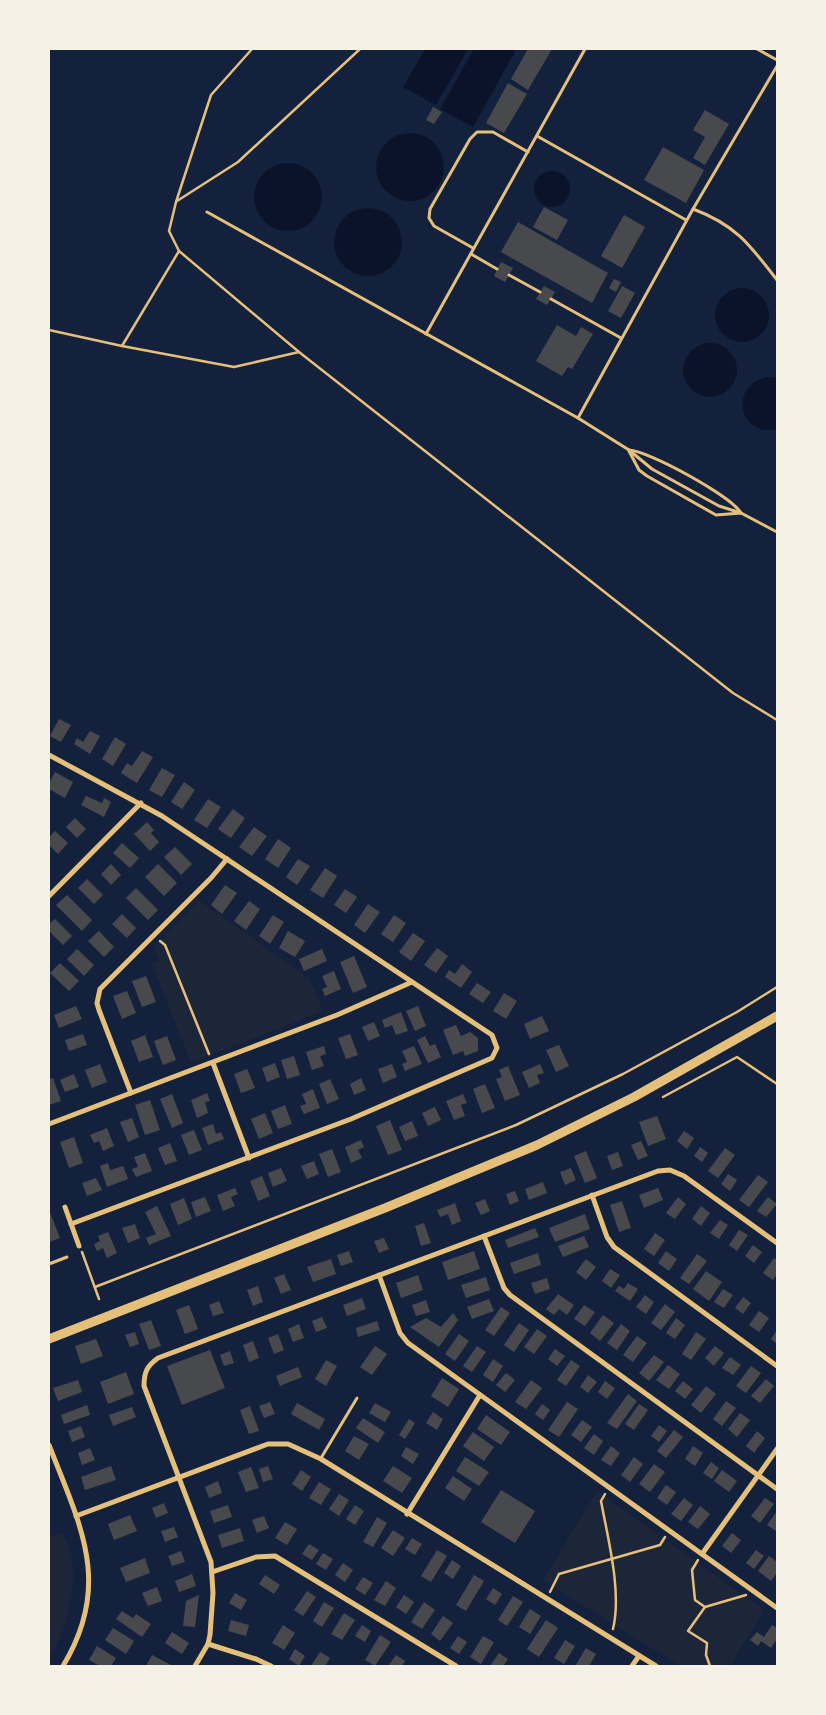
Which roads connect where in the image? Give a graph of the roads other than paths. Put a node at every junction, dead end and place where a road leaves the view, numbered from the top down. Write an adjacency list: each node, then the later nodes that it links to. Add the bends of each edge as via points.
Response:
1 (585, 49): 5 (lane)
2 (757, 49): 3 (lane)
3 (777, 60)
4 (777, 66): 7 (lane)
5 (537, 136): 6 (lane); 9 (lane)
6 (528, 152): 10 (lane); 10 (lane, via 493,132 478,132 470,139 430,209 429,218 434,226)
7 (693, 209): 9 (lane); 14 (lane, via 720,219 731,228)
8 (207, 212): 17 (lane)
9 (686, 220): 18 (lane)
10 (473, 248): 11 (lane)
11 (471, 254): 12 (lane); 17 (lane)
12 (497, 269)
13 (509, 275): 15 (lane)
14 (777, 280)
15 (540, 292)
16 (551, 298): 18 (lane)
17 (426, 334): 19 (lane)
18 (621, 338): 19 (lane)
19 (578, 418): 20 (lane)
20 (629, 450): 21 (lane, via 652,469 719,506); 21 (lane, via 645,453 667,465 727,499); 21 (lane, via 639,470 647,476 716,515)
21 (741, 513): 22 (lane)
22 (777, 532)
23 (49, 755): 24 (street)
24 (141, 803): 25 (street); 26 (street)
25 (227, 859): 27 (street); 30 (street, via 108,980 98,996 99,1010)
26 (49, 896)
27 (412, 982): 29 (street); 32 (street, via 492,1035 497,1048 492,1058 352,1119)
28 (777, 1016): 42 (main road, via 634,1097 537,1145)
29 (213, 1063): 30 (street); 32 (street)
30 (131, 1093): 31 (street)
31 (49, 1124)
32 (249, 1158): 35 (street)
33 (592, 1195): 36 (street); 37 (street, via 652,1173 670,1170 684,1176); 43 (street, via 607,1237 614,1247)
34 (64, 1206): 35 (street)
35 (71, 1224): 38 (street)
36 (484, 1236): 41 (street); 49 (street, via 504,1288 510,1295)
37 (777, 1243)
38 (79, 1246)
39 (67, 1256): 40 (lane)
40 (49, 1264)
41 (380, 1276): 44 (street, via 400,1333); 50 (street, via 149,1364 145,1370 144,1386)
42 (49, 1339)
43 (777, 1366)
44 (480, 1395): 52 (street); 54 (street)
45 (357, 1398): 48 (lane)
46 (49, 1444): 53 (street)
47 (777, 1449): 49 (street)
48 (321, 1459): 50 (street, via 288,1444 268,1444); 52 (street)
49 (759, 1475): 51 (street); 54 (street)
50 (179, 1478): 53 (street); 55 (street)
51 (777, 1489)
52 (407, 1514): 58 (street)
53 (76, 1516): 59 (street, via 89,1564 88,1602 80,1632)
54 (702, 1554): 56 (street)
55 (212, 1572): 57 (street); 62 (street, via 256,1557 275,1556)
56 (777, 1608)
57 (208, 1644): 60 (street); 61 (street)
58 (639, 1656): 63 (street); 64 (street)
59 (63, 1666)
60 (195, 1666)
61 (271, 1666)
62 (456, 1666)
63 (632, 1666)
64 (656, 1666)

